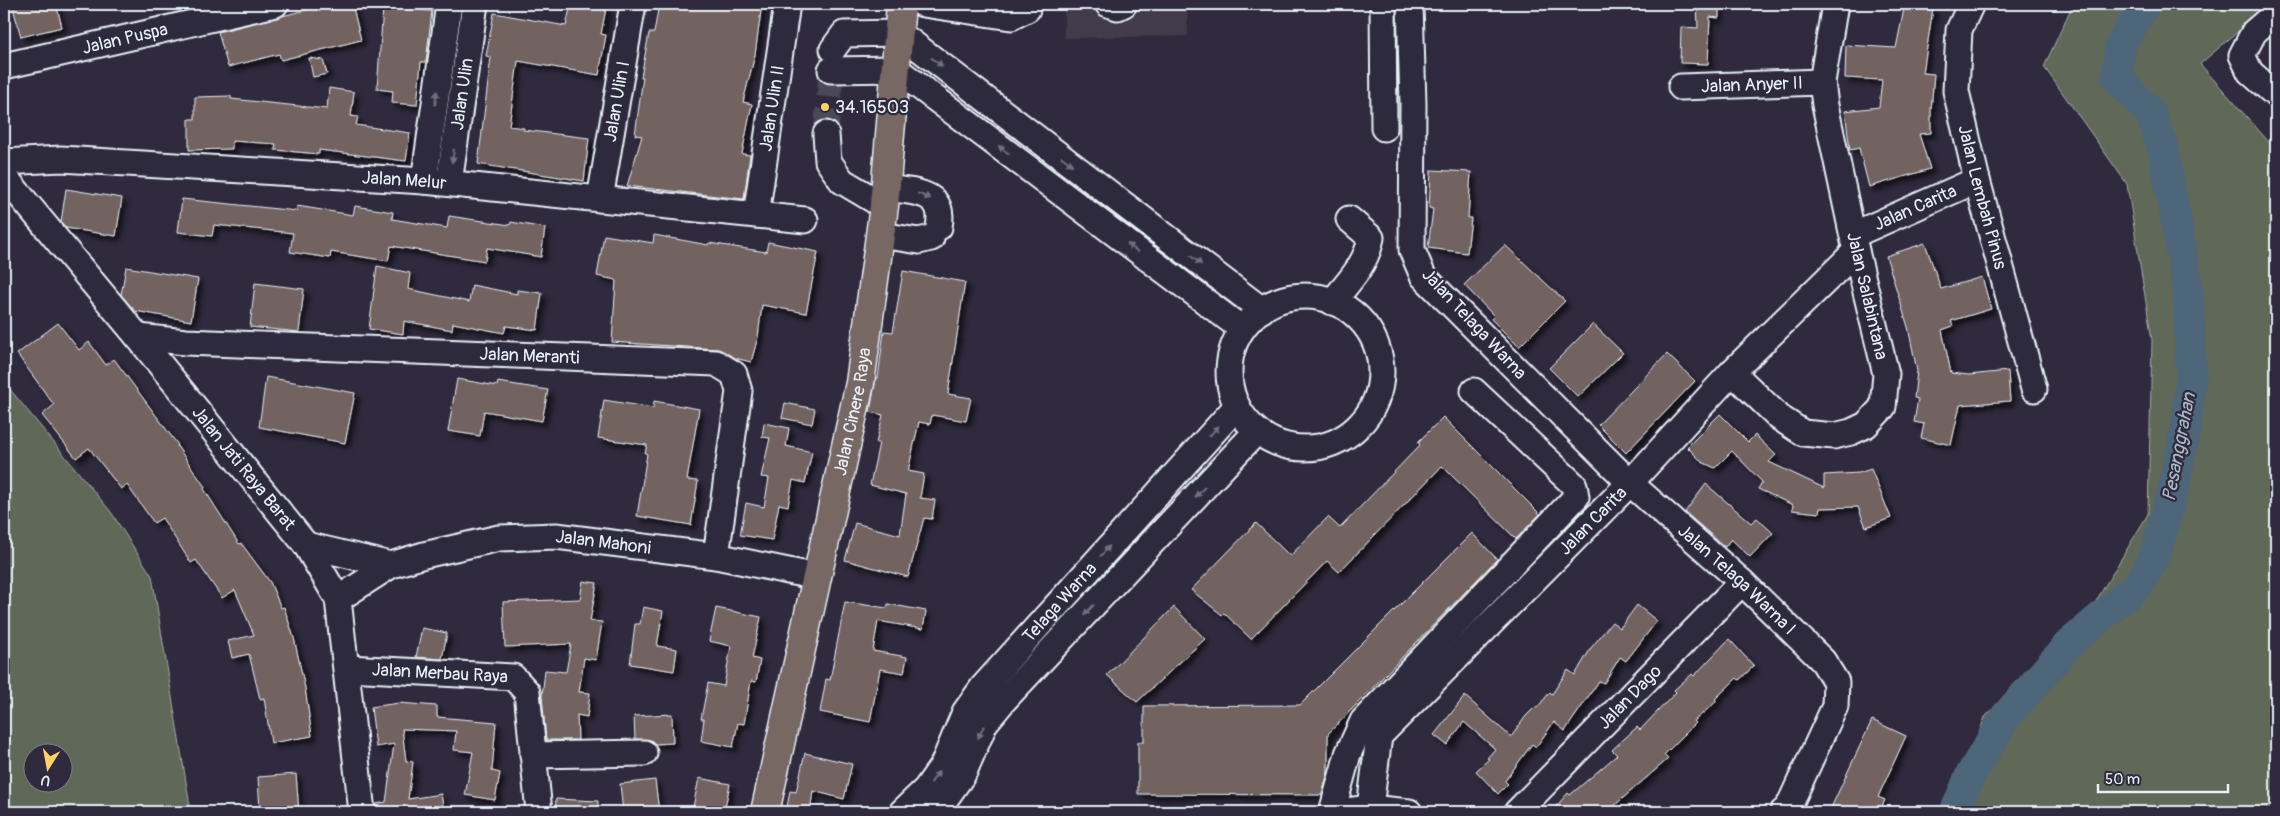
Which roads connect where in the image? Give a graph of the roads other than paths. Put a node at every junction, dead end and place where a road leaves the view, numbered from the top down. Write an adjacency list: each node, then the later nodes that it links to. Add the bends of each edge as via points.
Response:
1 (275, 4): 17 (street, Jalan Puspa)
2 (449, 4): 27 (street, Jalan Ulin, one-way to 2)
3 (475, 4): 28 (street, Jalan Ulin, one-way to 28)
4 (633, 4): 30 (street, Jalan Ulin I)
5 (787, 4): 31 (street, Jalan Ulin II)
6 (901, 4): 16 (main road, Jalan Cinere Raya)
7 (923, 4): 8 (street, via 1011,17 1026,9)
8 (1027, 4)
9 (1108, 4): 10 (street)
10 (1124, 4)
11 (1383, 4): 22 (street)
12 (1410, 4): 45 (street, Jalan Telaga Warna, via 1412,250 1423,276)
13 (1835, 4): 19 (street, Jalan Salabintana)
14 (1971, 4): 26 (street, Jalan Lembah Pinus, via 1959,30 1956,91)
15 (2276, 13): 21 (street, via 2254,32 2242,56 2250,72)
16 (899, 33): 18 (main road, Jalan Cinere Raya); 18 (street, via 844,34 832,59); 37 (street, one-way to 37)
17 (4, 66)
18 (896, 69): 29 (main road, Jalan Cinere Raya); 38 (street, one-way to 18)
19 (1822, 82): 20 (street, Jalan Anyer II); 35 (street, Jalan Salabintana)
20 (1681, 87)
21 (2276, 95)
22 (1384, 128)
23 (826, 134): 29 (street, via 828,161 842,181)
24 (4, 162): 27 (street, Jalan Melur, via 61,159)
25 (4, 176): 39 (street, Jalan Jati Raya Barat)
26 (1977, 180): 35 (street, Jalan Carita); 41 (street, Jalan Lembah Pinus)
27 (424, 181): 28 (street, Jalan Melur)
28 (449, 183): 30 (street, Jalan Melur)
29 (884, 197): 34 (main road, Jalan Cinere Raya); 34 (street, one-way to 34, via 923,194 936,201 941,213 935,232 919,241)
30 (600, 199): 31 (street, Jalan Melur)
31 (756, 215): 33 (street, Jalan Melur)
32 (1349, 219): 36 (street, via 1371,238 1369,251)
33 (805, 220)
34 (880, 236): 49 (main road, Jalan Cinere Raya, via 860,384)
35 (1854, 243): 40 (street, Jalan Carita); 40 (street, Jalan Salabintana, via 1886,374 1883,407 1866,424 1834,436 1803,434 1780,418)
36 (1332, 302): 37 (street, via 1317,298 1288,299); 44 (street, via 1356,316 1376,346 1381,382 1372,410 1353,432 1327,445 1298,448 1276,442)
37 (1262, 310): 38 (street)
38 (1242, 330): 43 (street, via 1229,367)
39 (138, 337): 46 (street, Jalan Jati Raya Barat); 47 (street, Jalan Meranti, via 186,342 716,363 734,374 739,391)
40 (1732, 372): 45 (street, Jalan Carita)
41 (2034, 389)
42 (1474, 391): 53 (street, via 1574,485 1576,497)
43 (1237, 406): 44 (street); 60 (street, Telaga Warna, one-way to 43, via 926,789 944,765 965,712 983,687)
44 (1258, 431): 61 (street, Telaga Warna, one-way to 61, via 1004,700 985,723 963,774 943,802)
45 (1630, 483): 50 (street, Jalan Telaga Warna I); 53 (street, Jalan Carita)
46 (306, 545): 48 (street); 51 (street, Jalan Jati Raya Barat)
47 (716, 556): 48 (street, Jalan Mahoni, via 556,536 499,538); 49 (street, Jalan Mahoni)
48 (391, 565): 51 (street, Jalan Mahoni)
49 (817, 578): 59 (main road, Jalan Cinere Raya)
50 (1742, 582): 64 (street, Jalan Dago); 65 (street, Jalan Telaga Warna I, via 1823,661 1836,682 1835,706 1788,808)
51 (338, 599): 52 (street, Jalan Jati Raya Barat)
52 (348, 668): 55 (street, Jalan Merbau Raya, via 512,678 527,692); 57 (street, Jalan Jati Raya Barat)
53 (1371, 728): 56 (street); 62 (street, via 1348,754)
54 (644, 754): 55 (street)
55 (534, 755): 58 (street, Jalan Merbau Raya)
56 (1390, 811): 63 (street)
57 (362, 812)
58 (539, 812)
59 (765, 812)
60 (902, 812)
61 (931, 812)
62 (1332, 812)
63 (1339, 812)
64 (1517, 812)
65 (1783, 812)

